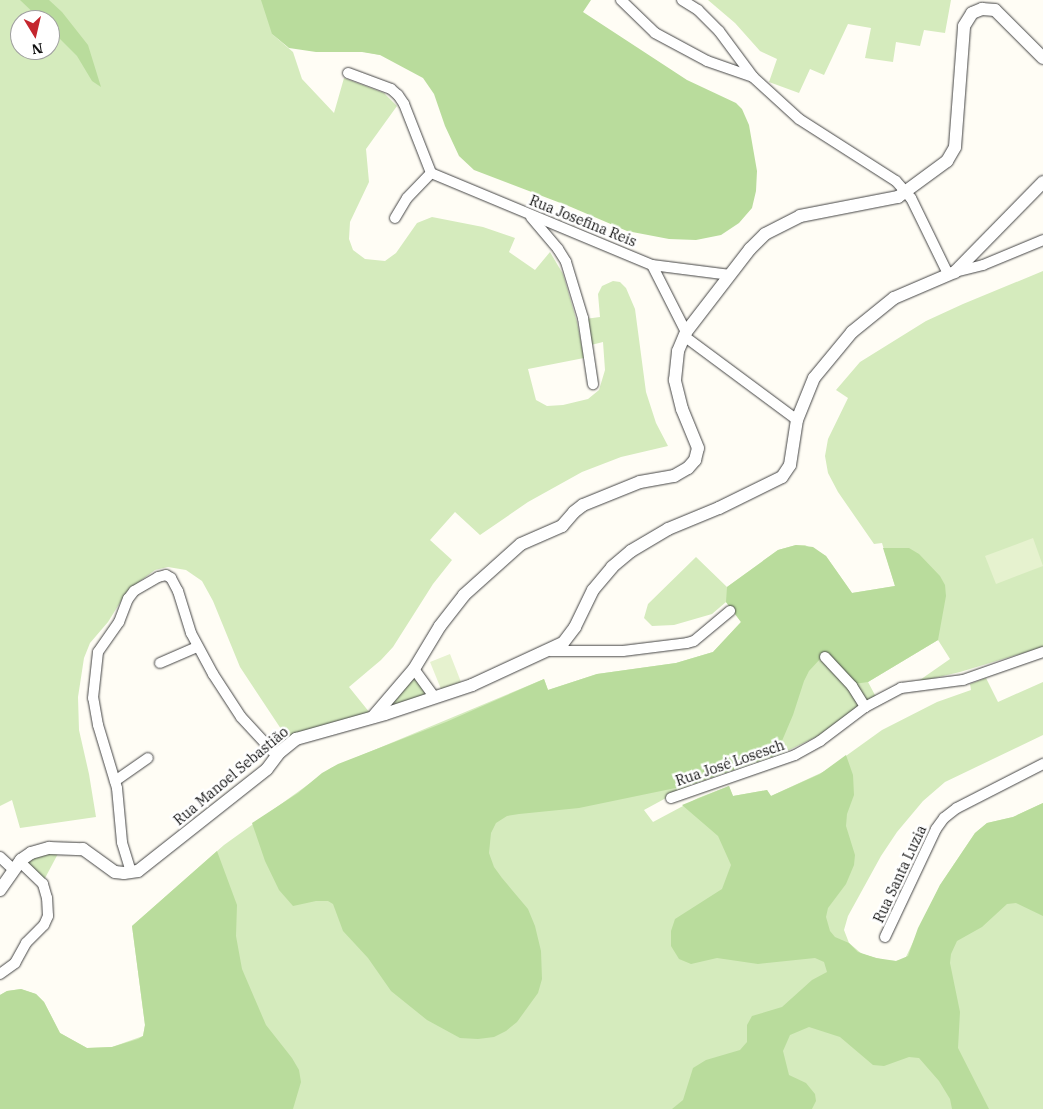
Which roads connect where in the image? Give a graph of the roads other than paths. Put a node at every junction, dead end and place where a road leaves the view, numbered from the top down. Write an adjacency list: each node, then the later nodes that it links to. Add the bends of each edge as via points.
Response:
1 (621, 0): 6 (street, via 655,33 707,61)
2 (682, 0): 6 (street, via 698,10 719,32)
3 (994, 5): 4 (street); 9 (street, via 975,12 967,18 964,26 952,156)
4 (1043, 58)
5 (348, 73): 7 (street, via 391,89 398,95)
6 (752, 77): 9 (street, via 800,120 896,181)
7 (431, 172): 10 (street, Rua Josefina Reis); 11 (street, via 407,198)
8 (1043, 182): 14 (street)
9 (907, 192): 14 (street); 15 (street, via 891,200 820,211 786,222 766,234)
10 (528, 214): 13 (street, Rua Josefina Reis); 17 (street, via 566,262 582,318)
11 (395, 218)
12 (1043, 240): 14 (street)
13 (652, 265): 15 (street, Rua Josefina Reis); 16 (street)
14 (951, 273): 18 (street, Rua Manoel Sebastião, via 894,298 852,332 814,378)
15 (730, 275): 16 (street)
16 (685, 334): 18 (street); 25 (street, via 678,350 675,380 682,410 698,448 695,460 674,476 640,482 583,505 562,526 521,544 464,595 440,626)
17 (593, 384)
18 (797, 420): 21 (street, Rua Manoel Sebastião, via 790,465 782,477 668,529 631,552 612,567 593,590 570,636)
19 (730, 611): 21 (street, via 687,644 623,651)
20 (197, 647): 24 (street); 29 (street, via 242,717); 32 (street, via 186,622 178,590 170,576 158,577 131,595 119,622 98,652 93,694 98,725)
21 (550, 651): 26 (street, Rua Manoel Sebastião, via 472,686)
22 (1043, 652): 27 (street, Rua José Losesch, via 963,680 901,688)
23 (825, 658): 27 (street, via 852,686)
24 (160, 662)
25 (414, 670): 26 (street); 28 (street)
26 (434, 698): 28 (street, Rua Manoel Sebastião)
27 (865, 707): 33 (street, Rua José Losesch, via 820,741 795,755)
28 (373, 717): 29 (street, Rua Manoel Sebastião, via 298,738)
29 (277, 756): 36 (street, Rua Manoel Sebastião, via 270,766 146,866)
30 (148, 758): 32 (street)
31 (1043, 764): 38 (street, Rua Santa Luzia, via 957,808 944,818)
32 (115, 781): 36 (street, via 122,842)
33 (671, 798)
34 (0, 857): 35 (street)
35 (16, 865): 36 (street, via 40,850 71,847 89,852 115,872); 37 (street); 39 (street, via 43,884 48,916 15,963)
36 (131, 872)
37 (0, 890)
38 (885, 937)
39 (0, 974)

